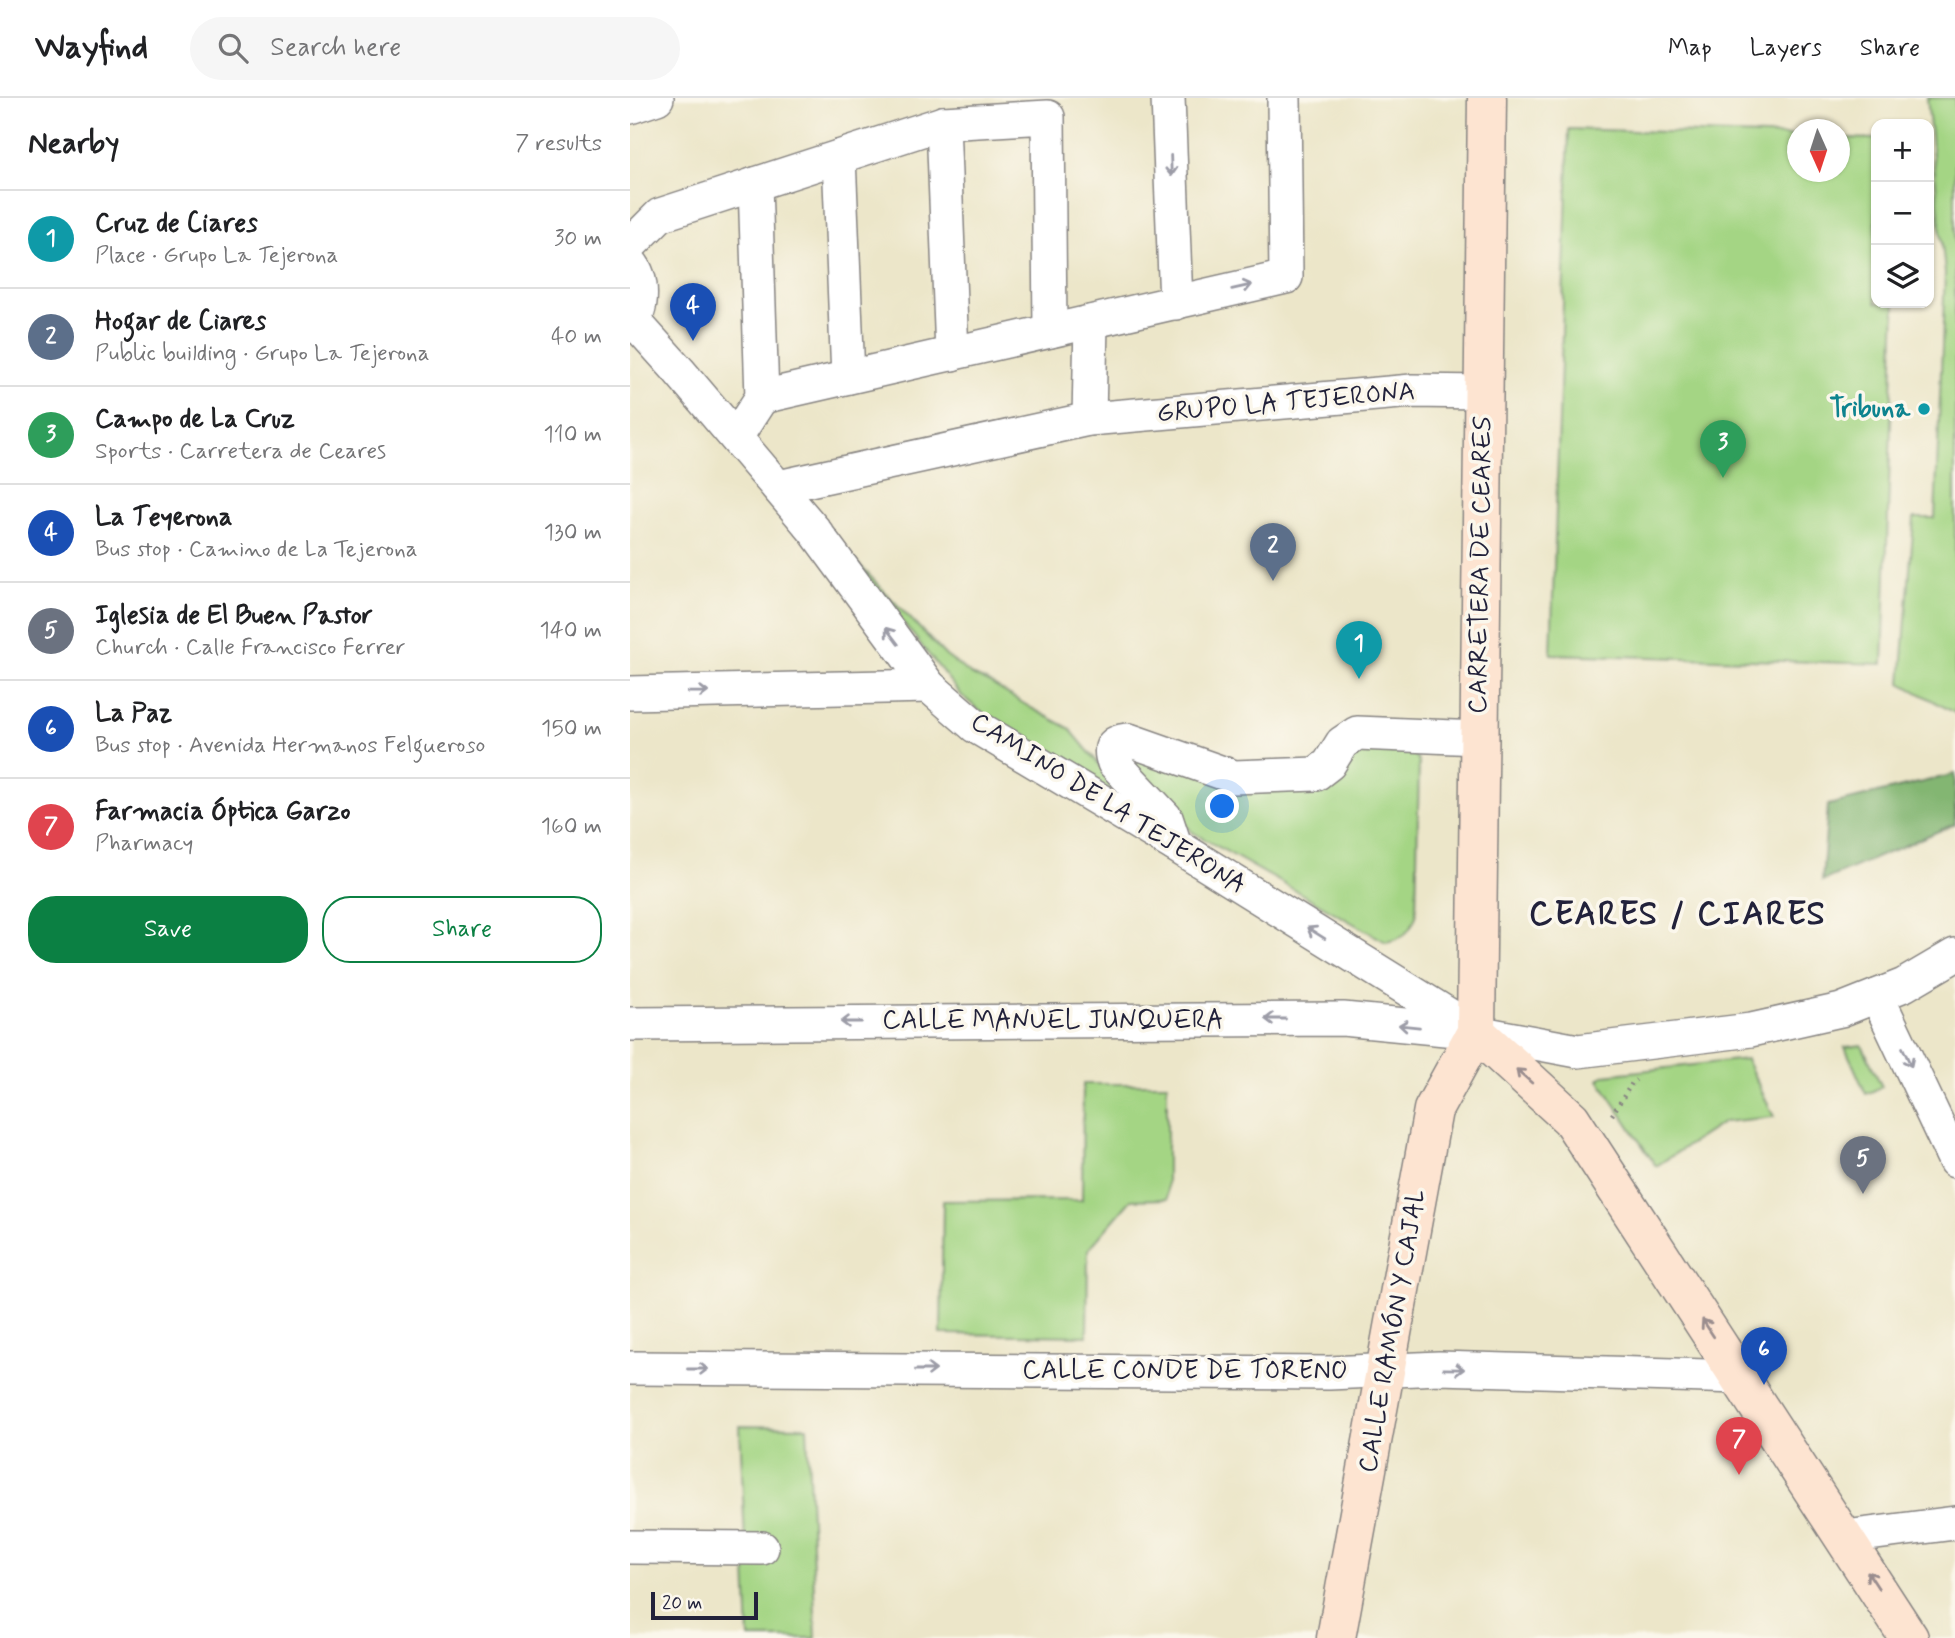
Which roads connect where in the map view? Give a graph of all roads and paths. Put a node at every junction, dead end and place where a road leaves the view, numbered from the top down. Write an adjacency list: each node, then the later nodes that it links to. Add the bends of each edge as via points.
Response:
1 (657, 98): 5 (street)
2 (1168, 98): 11 (street, one-way to 11)
3 (1284, 98): 11 (street, one-way to 3, via 1286,277)
4 (1487, 98): 17 (main road, CARRETERA DE CEARES)
5 (630, 107)
6 (943, 123): 7 (street); 14 (street, via 1048,117); 15 (street)
7 (839, 157): 8 (street); 16 (street)
8 (755, 184): 9 (street, via 660,215); 18 (street)
9 (630, 245)
10 (630, 262): 13 (street, via 640,285 640,303)
11 (1176, 303): 12 (street)
12 (1091, 322): 14 (street); 19 (street)
13 (632, 323): 20 (street, CAMINO DE LA TEJERONA)
14 (1050, 331): 15 (street)
15 (952, 354): 16 (street)
16 (848, 377): 18 (street)
17 (1483, 392): 19 (street, GRUPO LA TEJERONA, via 1412,391); 24 (main road, CARRETERA DE CEARES)
18 (762, 397): 20 (street)
19 (1089, 419): 21 (street, GRUPO LA TEJERONA)
20 (736, 437): 21 (street, CAMINO DE LA TEJERONA)
21 (778, 487): 22 (street, CAMINO DE LA TEJERONA, one-way to 21)
22 (929, 686): 23 (street, one-way to 22); 25 (street, CAMINO DE LA TEJERONA, via 975,726)
23 (630, 693)
24 (1479, 738): 25 (street, via 1357,733 1342,743 1329,764 1316,774 1234,778 1129,740 1118,741 1110,754 1114,763 1166,818); 29 (main road, CARRETERA DE CEARES)
25 (1175, 845): 29 (street, CAMINO DE LA TEJERONA, one-way to 25)
26 (1955, 955): 27 (street, CALLE MANUEL JUNQUERA)
27 (1877, 996): 29 (street, CALLE MANUEL JUNQUERA, via 1841,1010 1751,1030 1578,1051); 32 (street, one-way to 32)
28 (630, 1024): 29 (street, CALLE MANUEL JUNQUERA, one-way to 28, via 1343,1019)
29 (1476, 1032): 34 (main road, CALLE RAMÓN Y CAJAL, via 1433,1110); 35 (main road, one-way to 29, via 1572,1119)
30 (1642, 1076): 31 (path, via 1632,1083)
31 (1611, 1116)
32 (1955, 1161)
33 (630, 1368): 34 (street, CALLE CONDE DE TORENO, one-way to 34)
34 (1386, 1370): 35 (street, CALLE CONDE DE TORENO, one-way to 35); 40 (main road, CALLE RAMÓN Y CAJAL)
35 (1740, 1377): 37 (main road)
36 (1955, 1523): 37 (street)
37 (1845, 1537): 41 (main road, one-way to 37)
38 (630, 1547): 39 (street)
39 (762, 1548)
40 (1336, 1638)
41 (1909, 1638)

